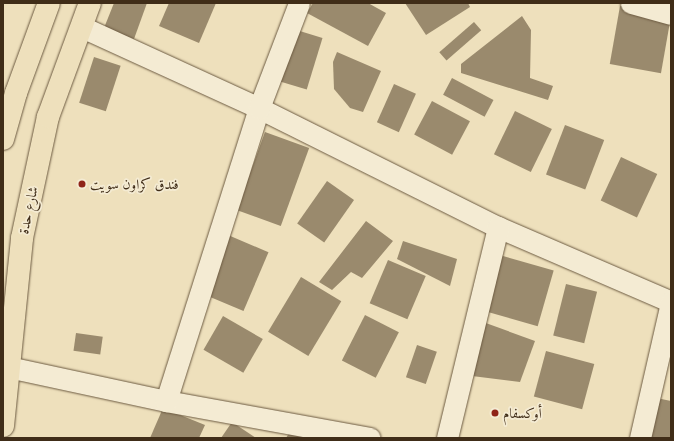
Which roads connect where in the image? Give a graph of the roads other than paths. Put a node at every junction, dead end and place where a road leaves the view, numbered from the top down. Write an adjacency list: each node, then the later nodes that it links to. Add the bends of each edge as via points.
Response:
1 (49, 3): 8 (main road, via 16,93)
2 (90, 3): 6 (main road, شارع حدة)
3 (299, 3): 7 (street)
4 (631, 3): 5 (street)
5 (671, 14)
6 (82, 27): 7 (street); 11 (main road, شارع حدة, via 48,117 23,230)
7 (259, 108): 9 (street); 12 (street)
8 (3, 140)
9 (498, 227): 10 (street); 15 (street)
10 (671, 303): 16 (street)
11 (6, 367): 12 (street); 13 (main road, شارع حدة)
12 (166, 401): 14 (street)
13 (6, 428)
14 (370, 438)
15 (447, 438)
16 (640, 438)

